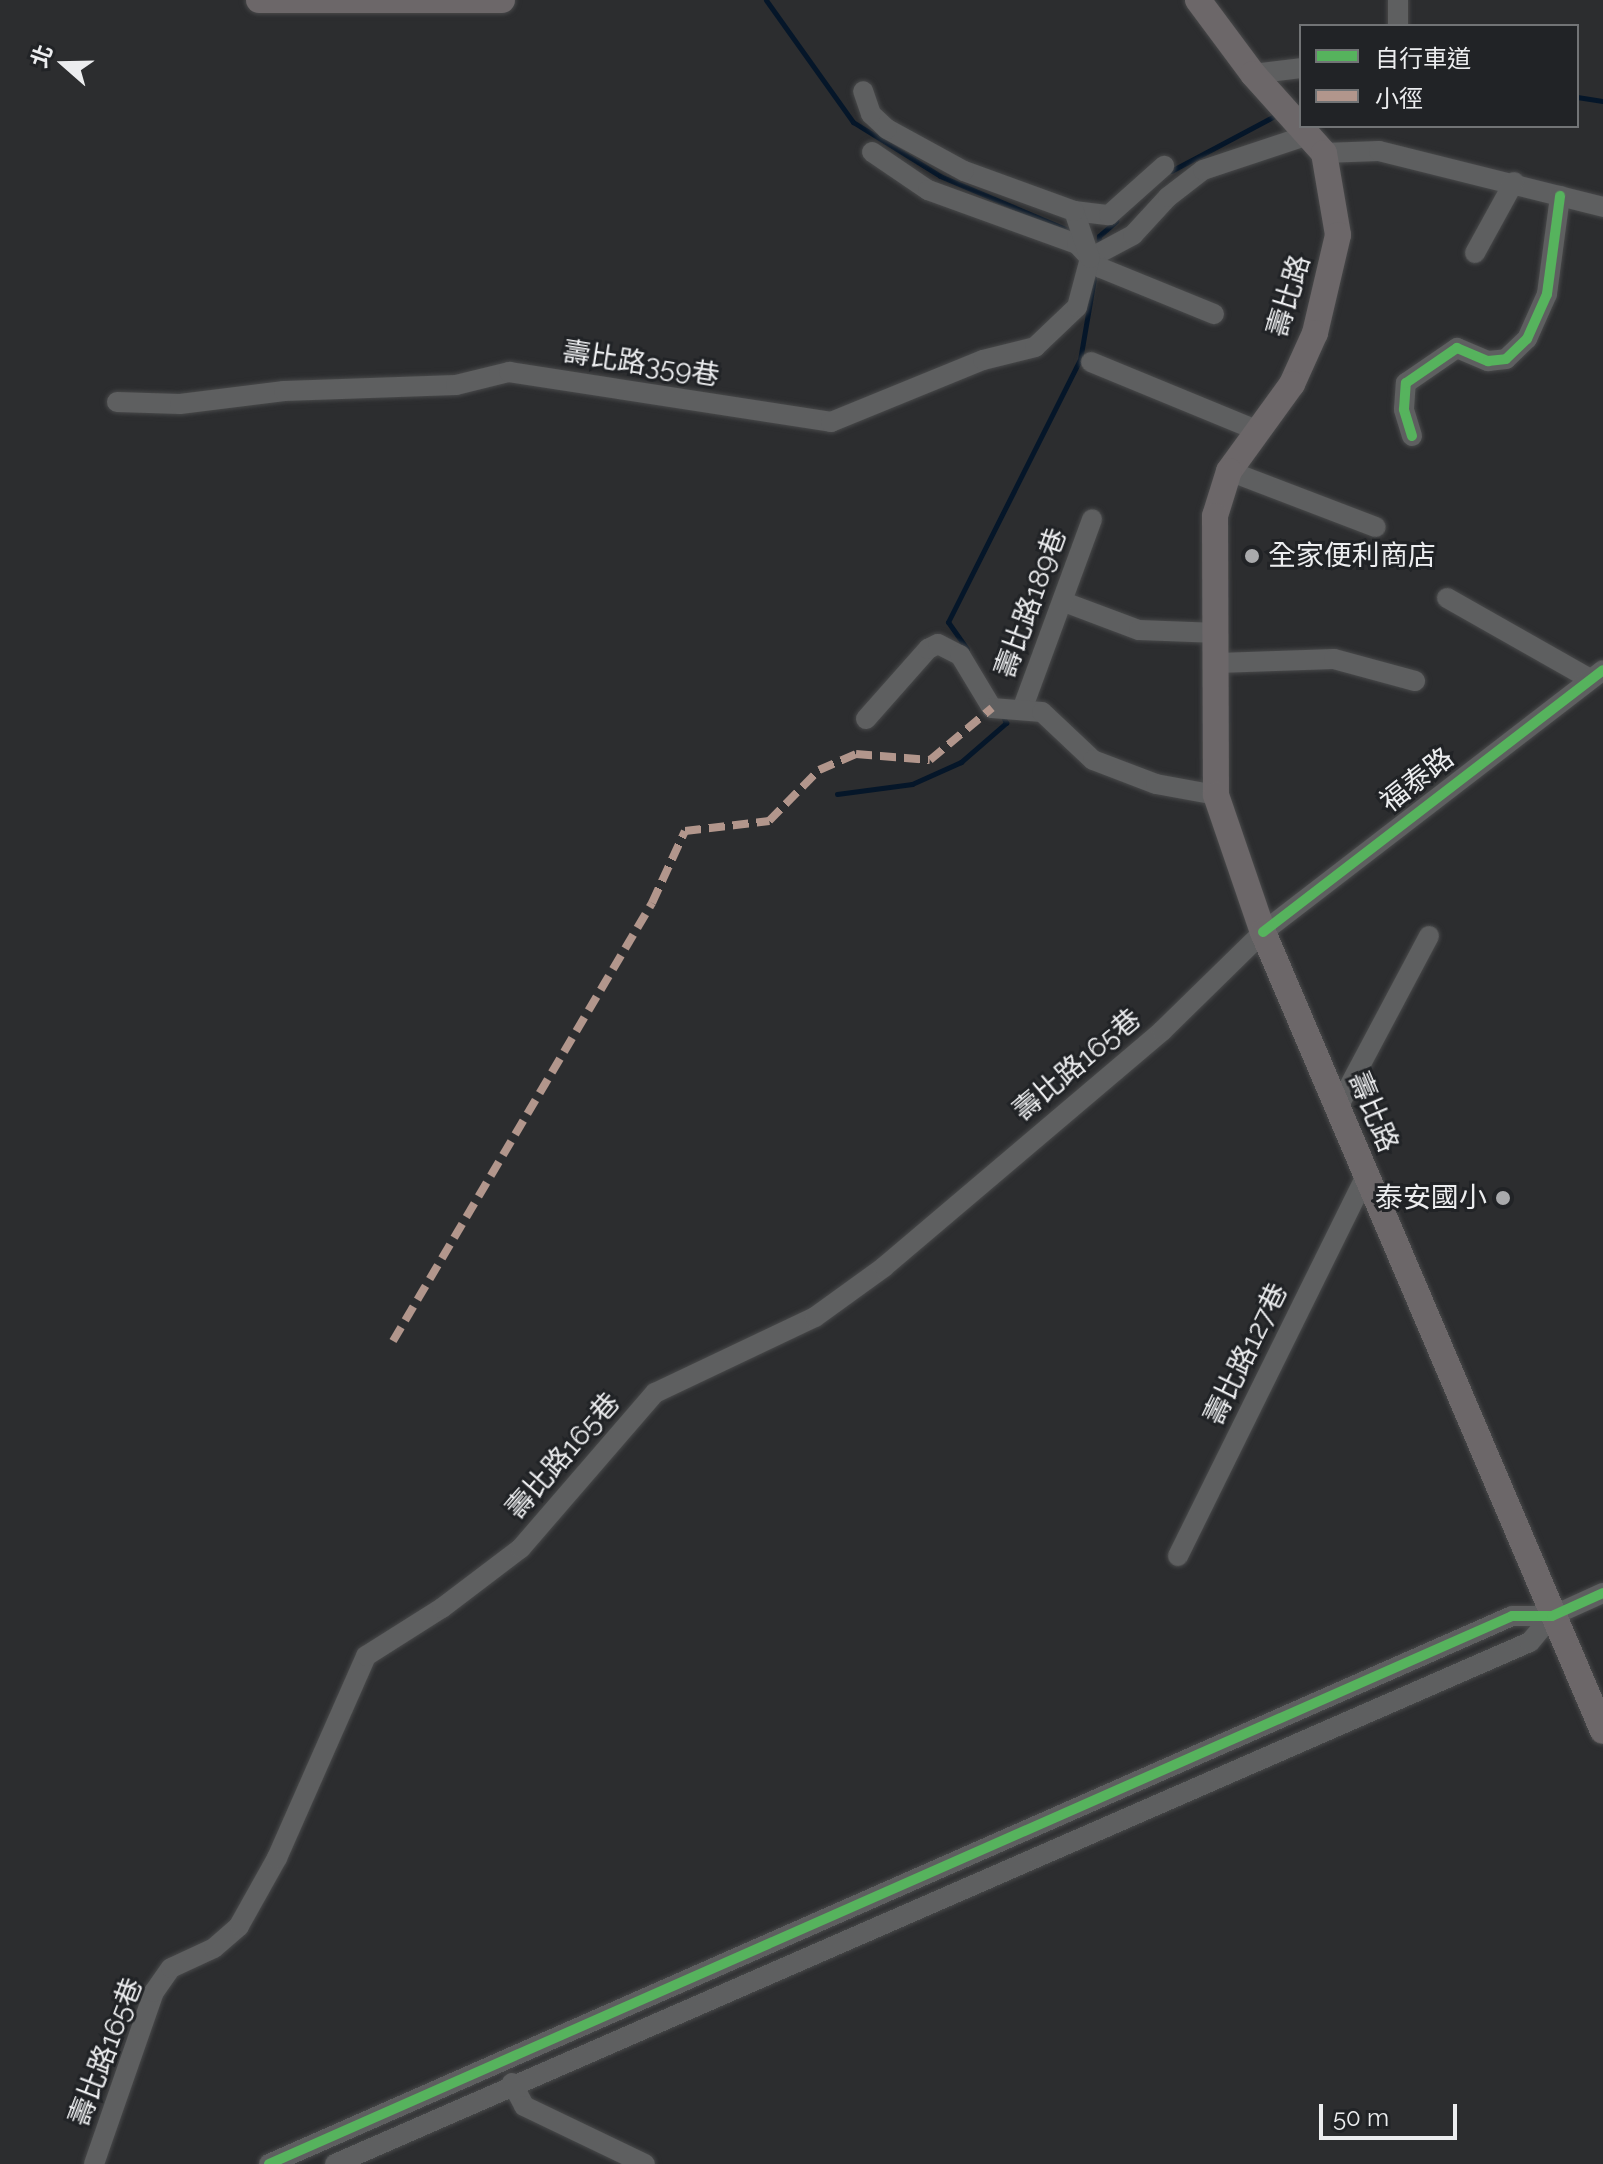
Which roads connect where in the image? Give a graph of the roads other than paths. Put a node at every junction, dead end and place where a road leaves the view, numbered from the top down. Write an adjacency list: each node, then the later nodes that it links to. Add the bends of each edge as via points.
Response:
1 (259, 0): 2 (main road)
2 (271, 0): 3 (main road)
3 (502, 0)
4 (1198, 0): 8 (main road)
5 (1398, 0): 6 (street)
6 (1398, 24)
7 (1299, 69): 8 (street)
8 (1261, 82): 10 (main road)
9 (863, 91): 17 (street, via 871,114 887,129)
10 (1299, 124)
11 (1311, 137): 14 (street); 17 (street, via 1203,170 1168,197 1133,235); 22 (main road, 壽比路, via 1338,235 1326,301 1292,384)
12 (872, 152): 17 (street, via 928,190 1077,244)
13 (1164, 166): 17 (street)
14 (1514, 182): 15 (street); 18 (street)
15 (1560, 196): 16 (street); 23 (street, via 1547,294 1527,339 1506,359 1488,361 1457,348 1406,383 1404,409)
16 (1603, 207)
17 (1084, 236): 19 (street, via 1101,268); 21 (street, 壽比路359巷, via 1077,307 1035,347 983,360 831,422 509,372 456,385 284,391 180,404)
18 (1475, 253)
19 (1214, 314)
20 (1091, 362): 22 (street)
21 (117, 402)
22 (1258, 431): 24 (main road, 壽比路)
23 (1412, 436)
24 (1229, 471): 26 (street); 29 (main road, 壽比路, via 1215,516)
25 (1092, 519): 28 (street, 壽比路189巷)
26 (1376, 527)
27 (1447, 598): 31 (street)
28 (1064, 602): 29 (street, via 1139,630); 33 (street, 壽比路189巷)
29 (1218, 633): 30 (main road, 壽比路)
30 (1218, 663): 32 (street, via 1334,659); 35 (main road, 壽比路)
31 (1597, 674): 36 (street, 福泰路)
32 (1415, 681)
33 (1023, 707): 34 (street, 壽比路189巷, via 992,708 960,655 938,644); 35 (street, 壽比路189巷, via 1042,712 1093,760 1156,784)
34 (866, 719)
35 (1216, 795): 36 (main road, 壽比路)
36 (1263, 932): 38 (main road, 壽比路); 45 (street, 壽比路165巷, via 1162,1031 884,1267 815,1317 655,1393 521,1548 442,1608 366,1656 277,1858 239,1926 214,1948 171,1968 154,1992)
37 (1429, 936): 38 (street)
38 (1337, 1109): 39 (main road, 壽比路)
39 (1365, 1177): 40 (street, 壽比路127巷); 42 (main road, 壽比路)
40 (1178, 1556)
41 (1603, 1593): 42 (street)
42 (1552, 1616): 43 (main road, 壽比路); 44 (street, via 1530,1642); 46 (street, via 1512,1616)
43 (1603, 1731)
44 (512, 2083): 47 (street); 48 (street, via 524,2106)
45 (94, 2164)
46 (269, 2164)
47 (335, 2164)
48 (645, 2164)

